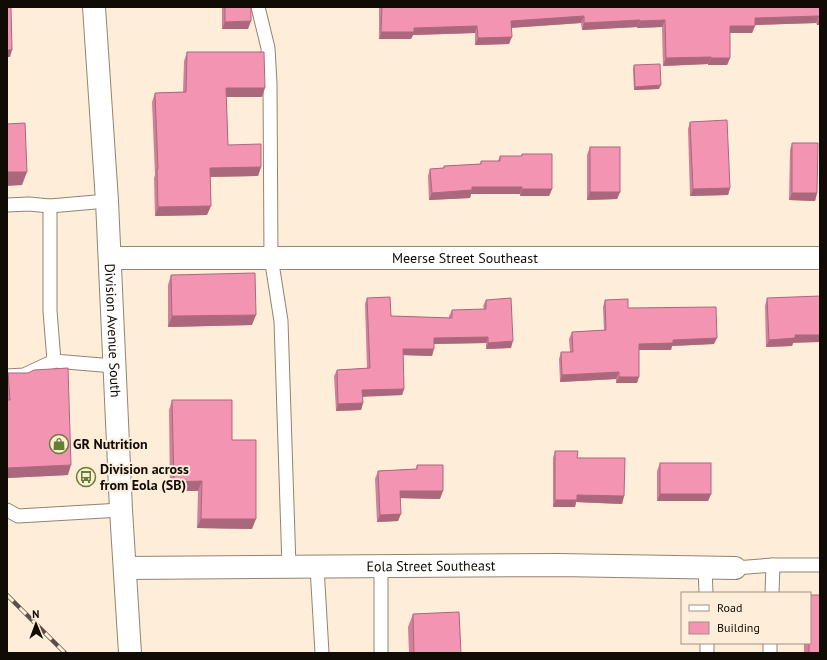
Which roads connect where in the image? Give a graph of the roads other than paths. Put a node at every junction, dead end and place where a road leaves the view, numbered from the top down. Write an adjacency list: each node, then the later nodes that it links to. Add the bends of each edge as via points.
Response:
1 (94, 7): 3 (street, Division Avenue South)
2 (258, 7): 7 (lane, via 268,48 270,82)
3 (107, 201): 5 (lane); 6 (street, Division Avenue South)
4 (7, 205): 5 (lane)
5 (50, 206): 9 (lane, via 50,311)
6 (110, 258): 7 (street, Meerse Street Southeast); 10 (street, Division Avenue South)
7 (271, 258): 8 (street, Meerse Street Southeast); 16 (lane, via 281,321)
8 (820, 258)
9 (54, 361): 10 (lane); 11 (lane, via 24,375)
10 (114, 366): 13 (street, Division Avenue South)
11 (7, 376)
12 (7, 510): 13 (lane, via 18,516)
13 (121, 510): 20 (street, Division Avenue South)
14 (773, 565): 15 (lane); 21 (lane); 23 (lane)
15 (820, 565)
16 (289, 567): 17 (street, Eola Street Southeast); 20 (street, Eola Street Southeast)
17 (317, 567): 18 (street, Eola Street Southeast); 25 (lane)
18 (381, 567): 19 (street, Eola Street Southeast); 26 (lane)
19 (705, 567): 21 (street, Eola Street Southeast); 22 (lane)
20 (126, 568): 24 (street, Division Avenue South)
21 (735, 568)
22 (706, 592)
23 (772, 592)
24 (130, 653)
25 (322, 653)
26 (381, 653)

